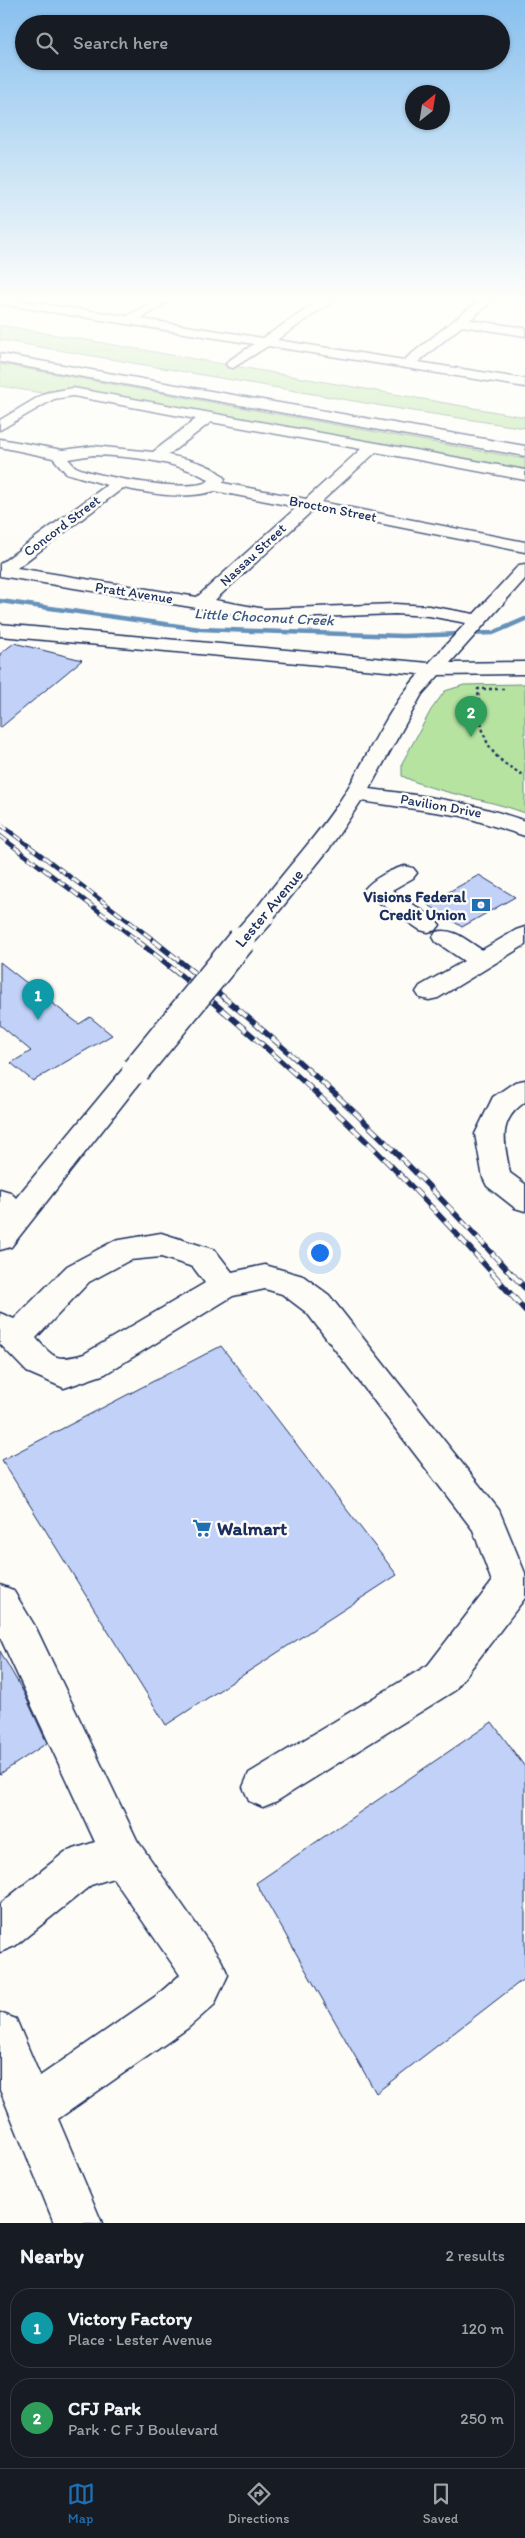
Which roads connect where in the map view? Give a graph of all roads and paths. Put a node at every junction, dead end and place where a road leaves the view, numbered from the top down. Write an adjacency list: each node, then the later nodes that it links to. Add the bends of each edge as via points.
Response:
1 (40, 402): 6 (main road)
2 (126, 402): 5 (main road)
3 (247, 402): 10 (main road)
4 (319, 402): 7 (main road)
5 (208, 417): 9 (main road); 12 (main road)
6 (0, 426)
7 (525, 437)
8 (0, 443): 11 (main road)
9 (373, 447): 13 (main road); 16 (main road, Nassau Street)
10 (525, 451)
11 (63, 455): 12 (main road, via 110,451); 14 (main road, via 60,458 71,470)
12 (154, 458): 15 (main road, via 202,469 217,479)
13 (525, 475)
14 (121, 482): 15 (main road, via 168,492); 19 (main road, Concord Street)
15 (214, 486): 16 (main road, Brocton Street)
16 (309, 504): 17 (main road, Brocton Street); 20 (main road, Nassau Street)
17 (525, 547)
18 (525, 569): 21 (main road, Lester Avenue)
19 (1, 571): 20 (main road, Pratt Avenue)
20 (200, 604): 21 (main road, Pratt Avenue, via 265,614 395,609 429,611)
21 (475, 622): 24 (main road, Lester Avenue)
22 (2, 632): 24 (main road)
23 (525, 668): 24 (main road)
24 (433, 669): 27 (main road, Lester Avenue, via 414,691)
25 (506, 689): 26 (path, via 478,690 481,729 494,752 509,768)
26 (525, 776)
27 (355, 794): 28 (main road, Pavilion Drive, via 426,801 490,815); 35 (main road, Lester Avenue, bridge, via 321,844 264,915 212,974 136,1070)
28 (525, 829)
29 (405, 874): 31 (main road, via 376,890)
30 (525, 935): 31 (main road)
31 (481, 961): 32 (main road)
32 (429, 992)
33 (525, 1089): 34 (main road, via 502,1104 489,1134 497,1178)
34 (525, 1200)
35 (6, 1219)
36 (224, 1286): 37 (main road, via 94,1365 64,1374 38,1363); 37 (main road, via 204,1258 161,1245 124,1249 78,1274); 39 (main road, via 265,1277 292,1285 318,1304 487,1521 512,1586 441,1678)
37 (8, 1332)
38 (0, 1602): 40 (main road, via 23,1641)
39 (263, 1787)
40 (122, 1855): 41 (main road, via 80,1867); 43 (main road, via 206,1975 198,1989 172,2012)
41 (0, 1931)
42 (0, 2035): 43 (main road)
43 (31, 2110): 44 (main road)
44 (78, 2223)

